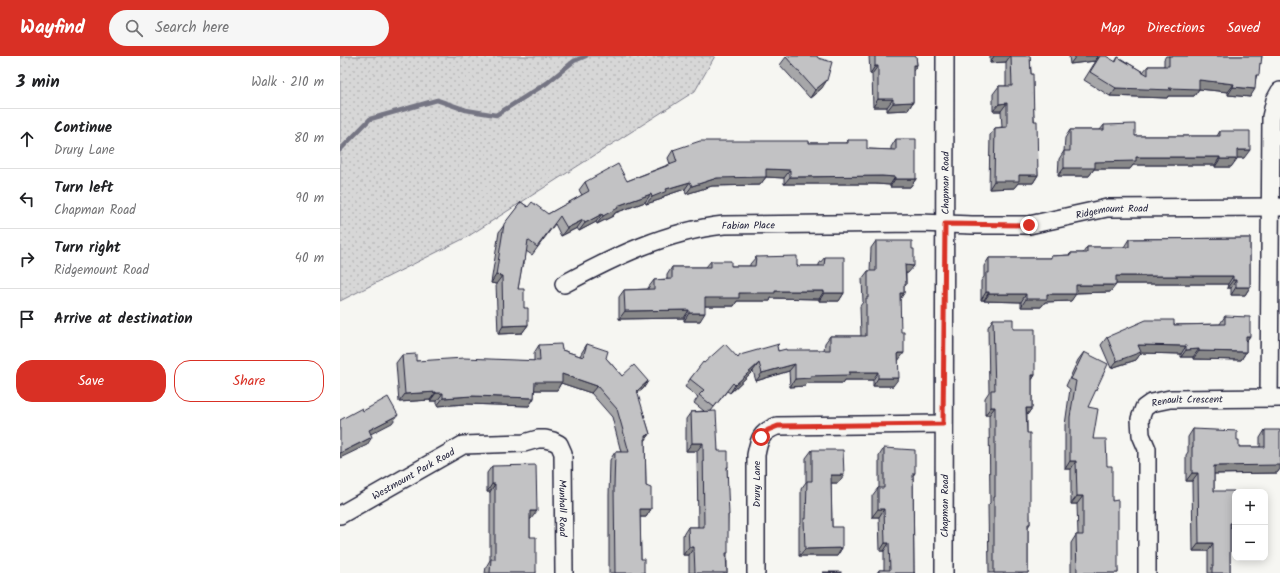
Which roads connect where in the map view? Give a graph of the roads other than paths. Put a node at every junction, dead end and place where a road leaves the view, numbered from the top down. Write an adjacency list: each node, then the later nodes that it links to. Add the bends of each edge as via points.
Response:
1 (945, 56): 4 (street, Chapman Road)
2 (1280, 91): 3 (street, via 1271,117)
3 (1275, 207): 4 (street, Ridgemount Road, via 1107,208 1029,225); 6 (street)
4 (945, 224): 5 (street, Fabian Place, via 709,227 634,249); 7 (street, Chapman Road)
5 (564, 284)
6 (1275, 398): 13 (street, Renault Crescent, via 1170,399 1150,403 1144,408 1140,427 1147,450)
7 (943, 424): 11 (street, Drury Lane, via 778,426 768,430 761,437 756,455); 12 (street, Chapman Road)
8 (559, 444): 9 (street, Westmount Park Road, via 538,439 524,443 463,445); 10 (street, Munhall Road, via 564,458)
9 (340, 515)
10 (564, 573)
11 (756, 573)
12 (944, 573)
13 (1147, 573)

